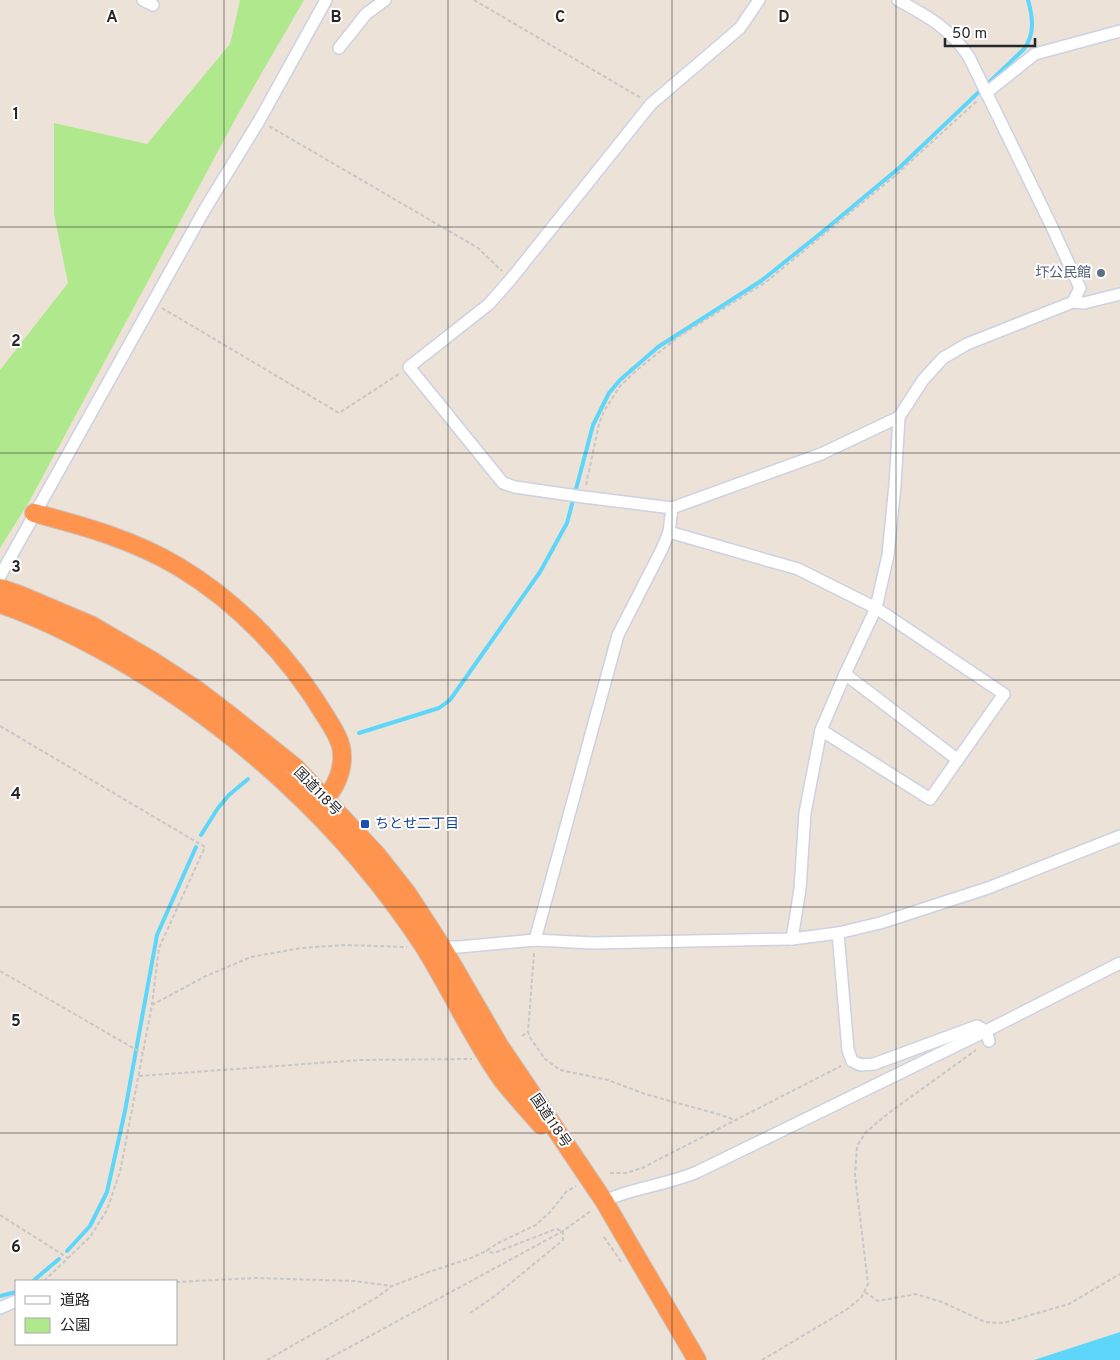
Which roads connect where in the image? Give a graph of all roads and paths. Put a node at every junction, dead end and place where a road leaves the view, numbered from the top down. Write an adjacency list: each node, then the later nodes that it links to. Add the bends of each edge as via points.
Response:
1 (326, 0): 10 (street)
2 (385, 0): 7 (street, via 366,14)
3 (474, 0): 9 (path)
4 (759, 0): 9 (street, via 740,28)
5 (898, 0): 8 (street, via 936,22 958,41)
6 (1120, 31): 8 (street, via 1035,54)
7 (339, 48)
8 (984, 88): 14 (street, via 1076,278 1080,288); 17 (path, via 898,174 766,282 678,336 620,386 599,424)
9 (651, 104): 11 (street)
10 (259, 121): 11 (path, via 478,248); 13 (street)
11 (511, 279): 15 (street, via 489,304)
12 (1120, 294): 14 (street, via 1084,303)
13 (153, 302): 15 (path, via 339,413); 19 (street)
14 (1073, 302): 16 (street, via 967,344 943,358 923,380)
15 (410, 367): 17 (street, via 503,483)
16 (899, 417): 18 (street, via 821,454); 24 (street, via 888,555)
17 (579, 496): 18 (street)
18 (672, 508): 20 (street)
19 (34, 512): 21 (street); 29 (highway, via 88,526 177,566 211,587 282,656 307,685 340,744 340,770 333,790)
20 (669, 532): 24 (street, via 798,569); 33 (street, via 618,635)
21 (0, 576)
22 (0, 588): 23 (highway, 国道118号)
23 (11, 602): 29 (highway, 国道118号, via 78,637 188,703)
24 (876, 608): 25 (street); 28 (street, via 1004,694)
25 (844, 674): 27 (street); 28 (street)
26 (0, 726): 38 (path, via 206,847 159,948)
27 (821, 730): 28 (street, via 930,799); 32 (street, via 805,813 800,889)
28 (958, 760)
29 (320, 805): 34 (highway, 国道118号); 35 (highway, 国道118号, via 377,855 407,893)
30 (1120, 836): 31 (street, via 988,888)
31 (838, 933): 32 (street); 44 (street, via 848,1050)
32 (792, 938): 33 (street, via 594,943)
33 (535, 940): 35 (street); 39 (path)
34 (423, 946): 35 (street); 38 (path, via 301,948 251,957 206,976); 48 (highway, 国道118号, via 504,1082)
35 (442, 947): 48 (highway, 国道118号)
36 (1120, 963): 41 (street)
37 (0, 971): 42 (path)
38 (152, 1005): 42 (path)
39 (528, 1032): 40 (path); 46 (path, via 545,1059 560,1070 608,1080)
40 (522, 1036)
41 (988, 1036): 44 (street, via 977,1026 874,1064 862,1065); 49 (street, via 681,1179); 58 (path, via 866,1132 857,1146 855,1175 868,1284)
42 (142, 1053): 45 (path)
43 (474, 1059): 45 (path, via 360,1060)
44 (852, 1061): 46 (path)
45 (139, 1076): 53 (path, via 120,1172 107,1210 90,1237)
46 (735, 1120): 47 (path, via 642,1168)
47 (610, 1173)
48 (583, 1180): 49 (highway, 国道118号); 52 (path, via 566,1192 536,1225)
49 (607, 1200): 51 (path); 64 (highway, 国道118号, via 614,1218)
50 (0, 1215): 53 (path)
51 (563, 1231): 52 (path, via 556,1230 494,1253); 61 (path, via 563,1240); 63 (path)
52 (486, 1251): 57 (path)
53 (68, 1258): 55 (path)
54 (1120, 1274): 58 (path, via 1069,1304 1003,1323 985,1322 916,1294 878,1301)
55 (45, 1280)
56 (178, 1282): 57 (path, via 255,1278 354,1281)
57 (392, 1286): 62 (path)
58 (864, 1291): 65 (path, via 861,1298 846,1310)
59 (15, 1301): 60 (street)
60 (0, 1308)
61 (470, 1313)
62 (267, 1360)
63 (326, 1360)
64 (697, 1360)
65 (762, 1360)

